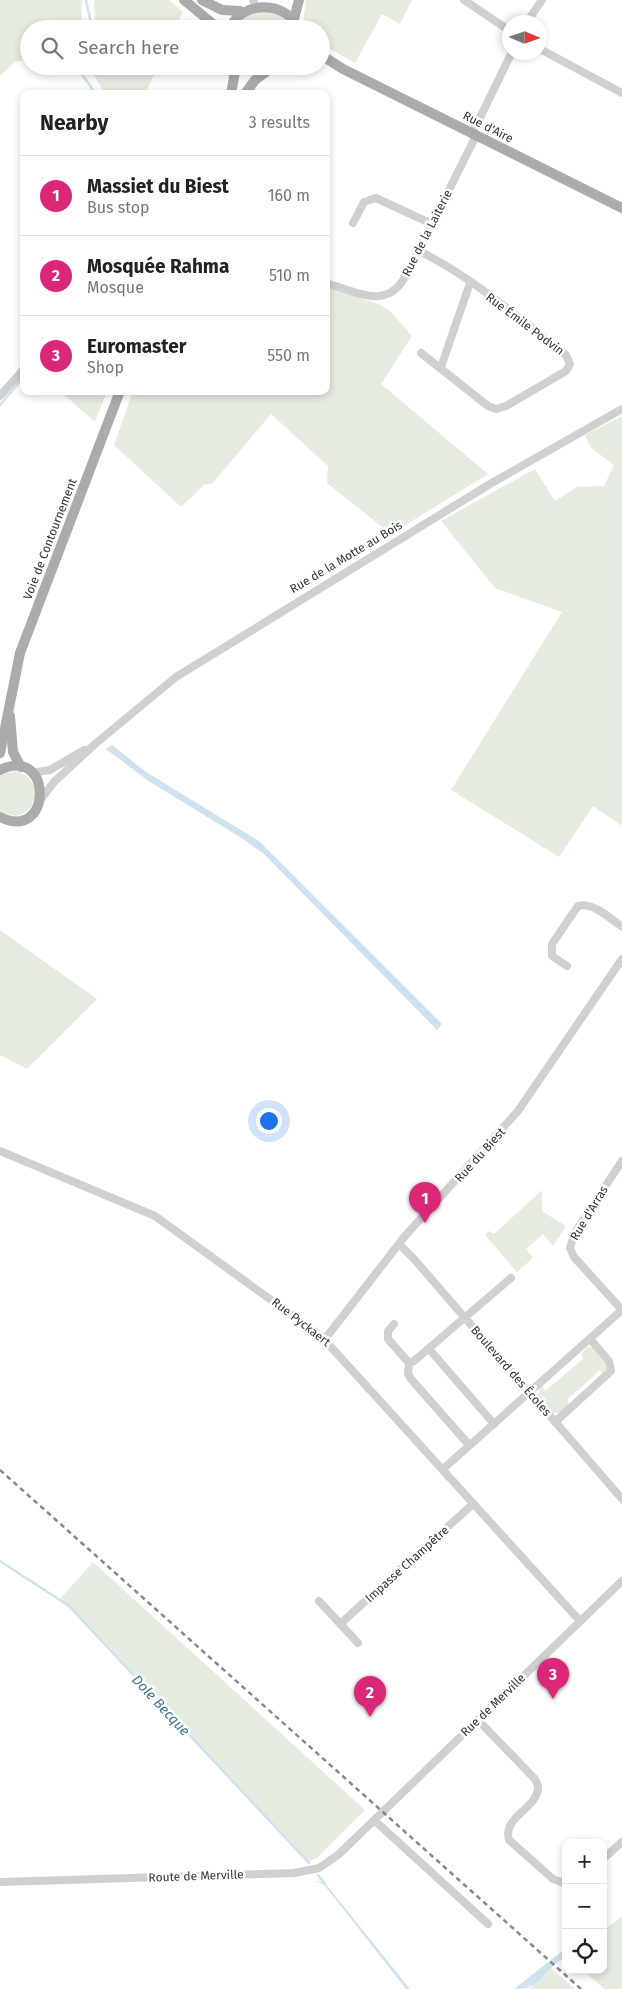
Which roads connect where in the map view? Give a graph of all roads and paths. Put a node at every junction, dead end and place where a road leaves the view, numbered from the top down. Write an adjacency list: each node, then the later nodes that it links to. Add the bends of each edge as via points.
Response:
1 (184, 0): 11 (main road)
2 (202, 0): 8 (main road, via 222,10)
3 (299, 0): 10 (main road)
4 (464, 0): 13 (street)
5 (542, 0): 9 (street)
6 (268, 1): 7 (main road); 10 (main road, via 283,7)
7 (254, 2): 8 (main road)
8 (240, 11): 12 (main road)
9 (531, 15)
10 (294, 19)
11 (208, 20)
12 (235, 20)
13 (502, 26)
14 (547, 53): 23 (street)
15 (508, 60): 24 (street, Rue de la Laiterie)
16 (330, 61): 18 (main road, Rue d'Aire)
17 (330, 65): 18 (main road, Rue d'Aire)
18 (343, 69): 24 (main road, Rue d'Aire)
19 (234, 75): 21 (main road)
20 (262, 75): 22 (main road)
21 (232, 90)
22 (248, 90)
23 (622, 93)
24 (474, 135): 25 (main road, Rue d'Aire); 27 (street, Rue de la Laiterie)
25 (622, 208)
26 (353, 223): 27 (street, via 364,202 376,198)
27 (432, 224): 28 (street, Rue de la Laiterie)
28 (419, 250): 29 (street, Rue Émile Podvin); 30 (street, Rue de la Laiterie, via 404,280 389,295 372,296)
29 (470, 283): 32 (street); 32 (street, Rue Émile Podvin, via 566,355 569,367 515,401 496,409)
30 (330, 284)
31 (421, 353): 32 (street, Rue Émile Podvin)
32 (441, 367)
33 (20, 374): 35 (street)
34 (118, 395): 37 (main road, Voie de Contournement, via 27,633)
35 (0, 396)
36 (622, 409): 38 (street, Rue de la Motte au Bois, via 502,477 206,657 146,700)
37 (10, 698): 39 (main road); 40 (main road, via 13,752)
38 (95, 744): 42 (street, Rue de la Motte au Bois, via 50,770); 43 (street, Rue de la Motte au Bois)
39 (0, 753)
40 (21, 767): 41 (main road); 42 (main road)
41 (0, 770)
42 (32, 773): 43 (main road, via 40,787)
43 (40, 799): 44 (main road, via 30,816)
44 (3, 821)
45 (622, 927): 47 (street, via 592,907 578,906 551,947 552,956)
46 (622, 959): 50 (street, Rue du Biest, via 518,1112)
47 (568, 966)
48 (0, 1151): 55 (street, Rue Pyckaert, via 155,1216)
49 (622, 1161): 52 (street, Rue d'Arras, via 574,1234 570,1248 574,1257)
50 (399, 1244): 53 (street, Boulevard des Écoles); 55 (street, Rue du Biest)
51 (511, 1278): 53 (street)
52 (622, 1310): 56 (street)
53 (465, 1318): 57 (street); 59 (street, Boulevard des Écoles)
54 (394, 1324): 58 (street, via 388,1331 389,1342)
55 (325, 1339): 63 (street, Rue Pyckaert)
56 (590, 1339): 59 (street); 60 (street, via 609,1360 611,1371)
57 (429, 1349): 58 (street); 61 (street)
58 (409, 1363): 62 (street, via 411,1380)
59 (530, 1393): 60 (street, Boulevard des Écoles); 61 (street)
60 (555, 1422): 64 (street, Boulevard des Écoles)
61 (494, 1424): 62 (street)
62 (470, 1445): 63 (street)
63 (443, 1469): 65 (street, Rue Pyckaert)
64 (622, 1499)
65 (473, 1504): 68 (street, Rue Pyckaert); 69 (street, Impasse Champêtre)
66 (622, 1581): 68 (street, Rue de Merville)
67 (319, 1601): 69 (street)
68 (580, 1621): 71 (street, Rue de Merville)
69 (340, 1624): 70 (street)
70 (358, 1643)
71 (478, 1720): 72 (street, Rue de Merville); 77 (street, via 538,1785 535,1799 509,1826 509,1840 553,1879)
72 (386, 1809): 73 (street, Route de Merville)
73 (374, 1820): 76 (street, Route de Merville, via 330,1862 306,1872); 78 (street)
74 (622, 1842): 75 (street)
75 (607, 1855)
76 (0, 1882)
77 (562, 1882)
78 (488, 1924)

